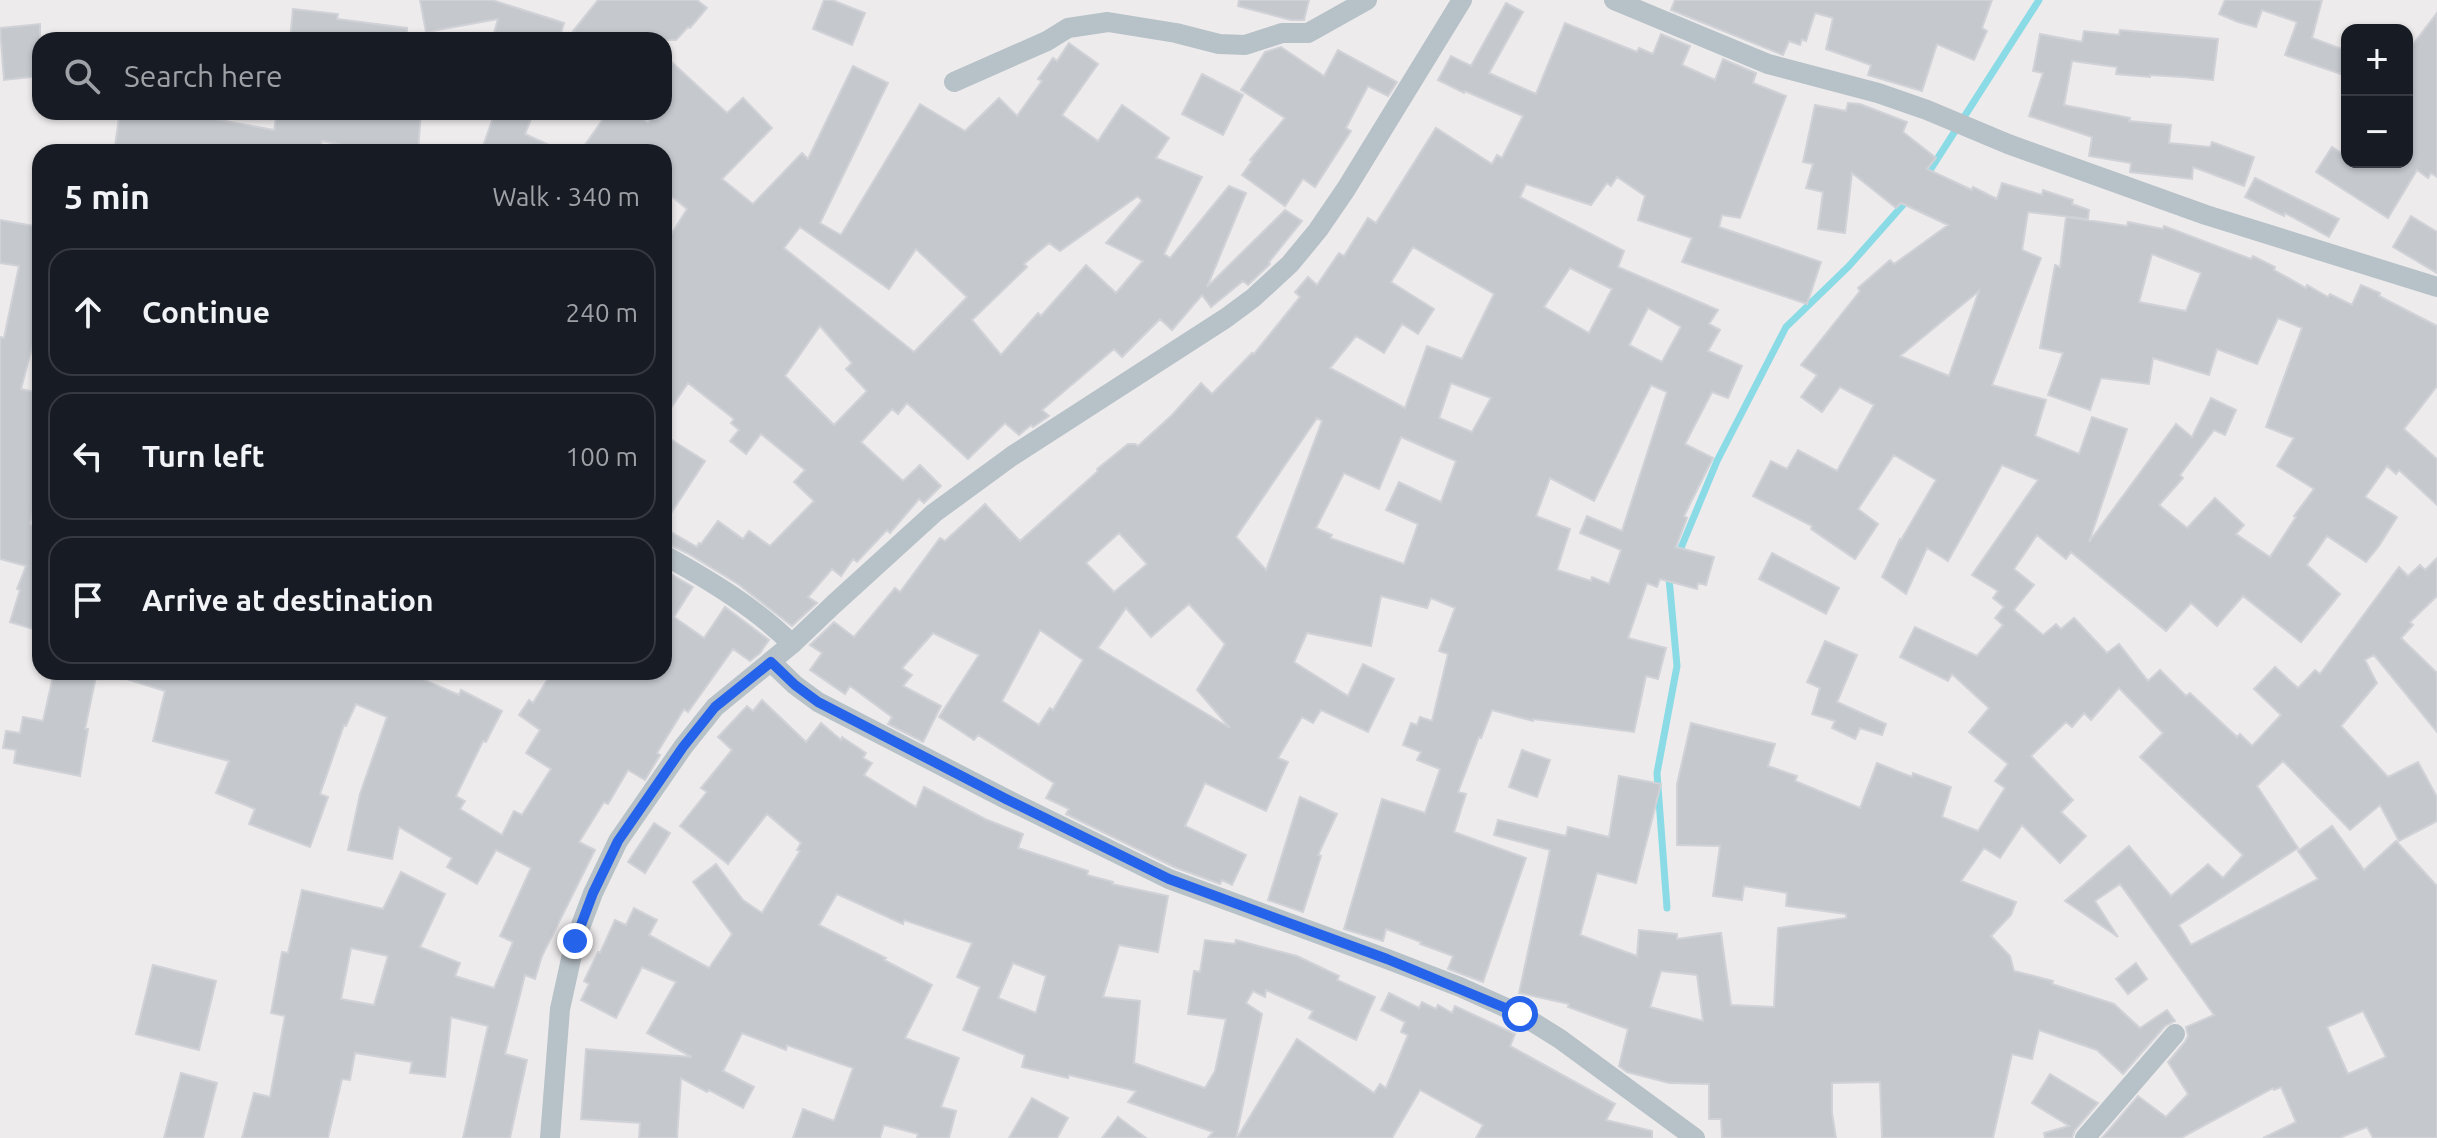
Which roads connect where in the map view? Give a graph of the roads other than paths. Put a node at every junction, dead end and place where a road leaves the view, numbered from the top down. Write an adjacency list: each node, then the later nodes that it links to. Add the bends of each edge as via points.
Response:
1 (1367, 0): 4 (street, via 1308,33 1282,33 1245,45 1108,22 1068,28)
2 (1462, 0): 7 (street, via 1346,189 1290,264 1226,318 1012,456 934,513)
3 (1614, 0): 5 (street, via 1768,64 1878,93 2206,215)
4 (954, 82)
5 (2437, 287)
6 (672, 560): 7 (street, via 744,604)
7 (792, 644): 8 (street)
8 (771, 662): 10 (street, via 715,707 683,747 618,841 593,893 575,941 560,1009); 11 (street, via 818,702 1169,879 1520,1014)
9 (2175, 1034): 12 (street)
10 (550, 1138)
11 (1695, 1138)
12 (2085, 1138)

